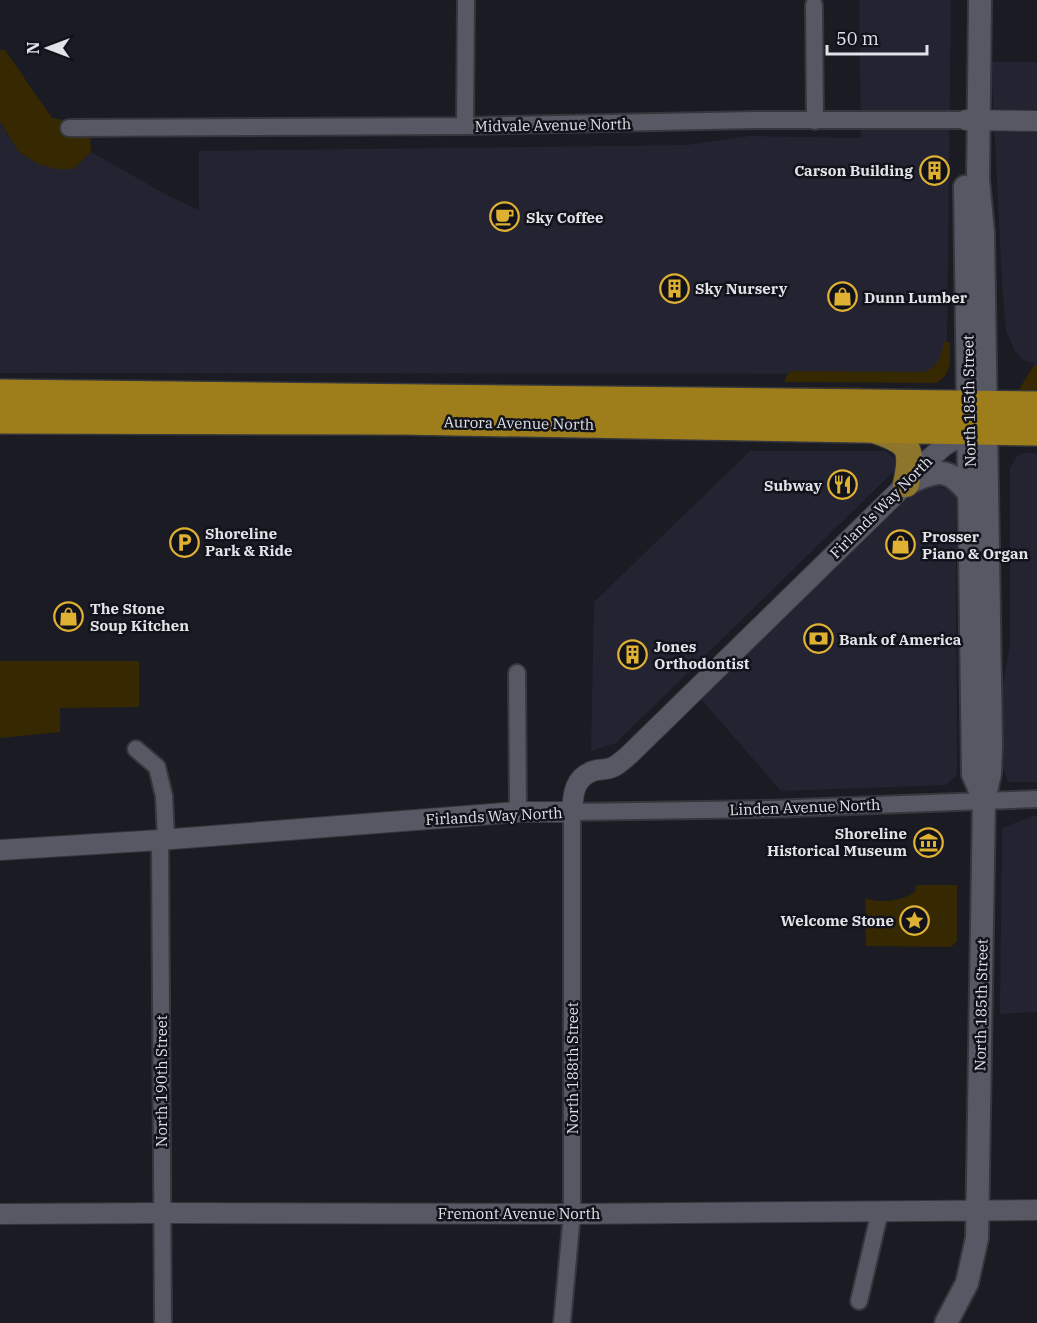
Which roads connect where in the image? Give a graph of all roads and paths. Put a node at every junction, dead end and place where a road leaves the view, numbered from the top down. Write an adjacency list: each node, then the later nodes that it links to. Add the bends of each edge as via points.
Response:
1 (466, 0): 8 (street)
2 (967, 0): 5 (main road, North 185th Street)
3 (980, 0): 5 (main road, North 185th Street)
4 (814, 5): 6 (street)
5 (973, 120): 6 (street, Midvale Avenue North); 7 (street, Midvale Avenue North); 14 (main road, North 185th Street, via 983,232)
6 (815, 121): 8 (street, Midvale Avenue North)
7 (1037, 121)
8 (465, 126): 9 (street, Midvale Avenue North)
9 (69, 128)
10 (0, 393): 11 (highway, Aurora Avenue North)
11 (381, 398): 12 (highway, Aurora Avenue North); 17 (main road)
12 (428, 398): 13 (highway, Aurora Avenue North); 18 (main road)
13 (681, 401): 14 (highway, Aurora Avenue North); 19 (main road)
14 (977, 404): 15 (highway, Aurora Avenue North); 21 (main road, North 185th Street)
15 (1037, 405)
16 (0, 420): 17 (highway, Aurora Avenue North)
17 (361, 421): 18 (highway, Aurora Avenue North)
18 (401, 421): 19 (highway, Aurora Avenue North)
19 (663, 425): 20 (highway, Aurora Avenue North)
20 (871, 429): 21 (highway, Aurora Avenue North); 23 (main road, via 905,444 910,457)
21 (978, 431): 22 (highway, Aurora Avenue North); 23 (street, Firlands Way North, via 944,446); 24 (main road, North 185th Street); 28 (main road, North 185th Street, via 991,745)
22 (1037, 432)
23 (906, 484): 24 (main road, via 928,474 945,472); 30 (street, Firlands Way North, via 629,755 611,768 593,771 578,782)
24 (970, 495): 28 (main road, North 185th Street, via 973,774)
25 (517, 673): 29 (street)
26 (136, 749): 31 (street, North 190th Street, via 157,767 164,796)
27 (1037, 799): 28 (street, Linden Avenue North)
28 (984, 800): 30 (street, Linden Avenue North); 35 (main road, North 185th Street)
29 (518, 812): 30 (street, Firlands Way North); 31 (street, Firlands Way North)
30 (572, 812): 38 (street, North 188th Street)
31 (163, 840): 32 (street, Firlands Way North); 36 (street, North 190th Street)
32 (0, 850)
33 (1037, 1210): 35 (street, Fremont Avenue North)
34 (880, 1211): 35 (street, Fremont Avenue North); 38 (street, Fremont Avenue North); 39 (street)
35 (978, 1211): 42 (main road, North 185th Street, via 973,1261)
36 (162, 1213): 37 (street, Fremont Avenue North); 38 (street, Fremont Avenue North); 40 (street, North 190th Street)
37 (0, 1214)
38 (572, 1214): 41 (street, North 188th Street)
39 (859, 1301)
40 (163, 1323)
41 (562, 1323)
42 (946, 1323)

